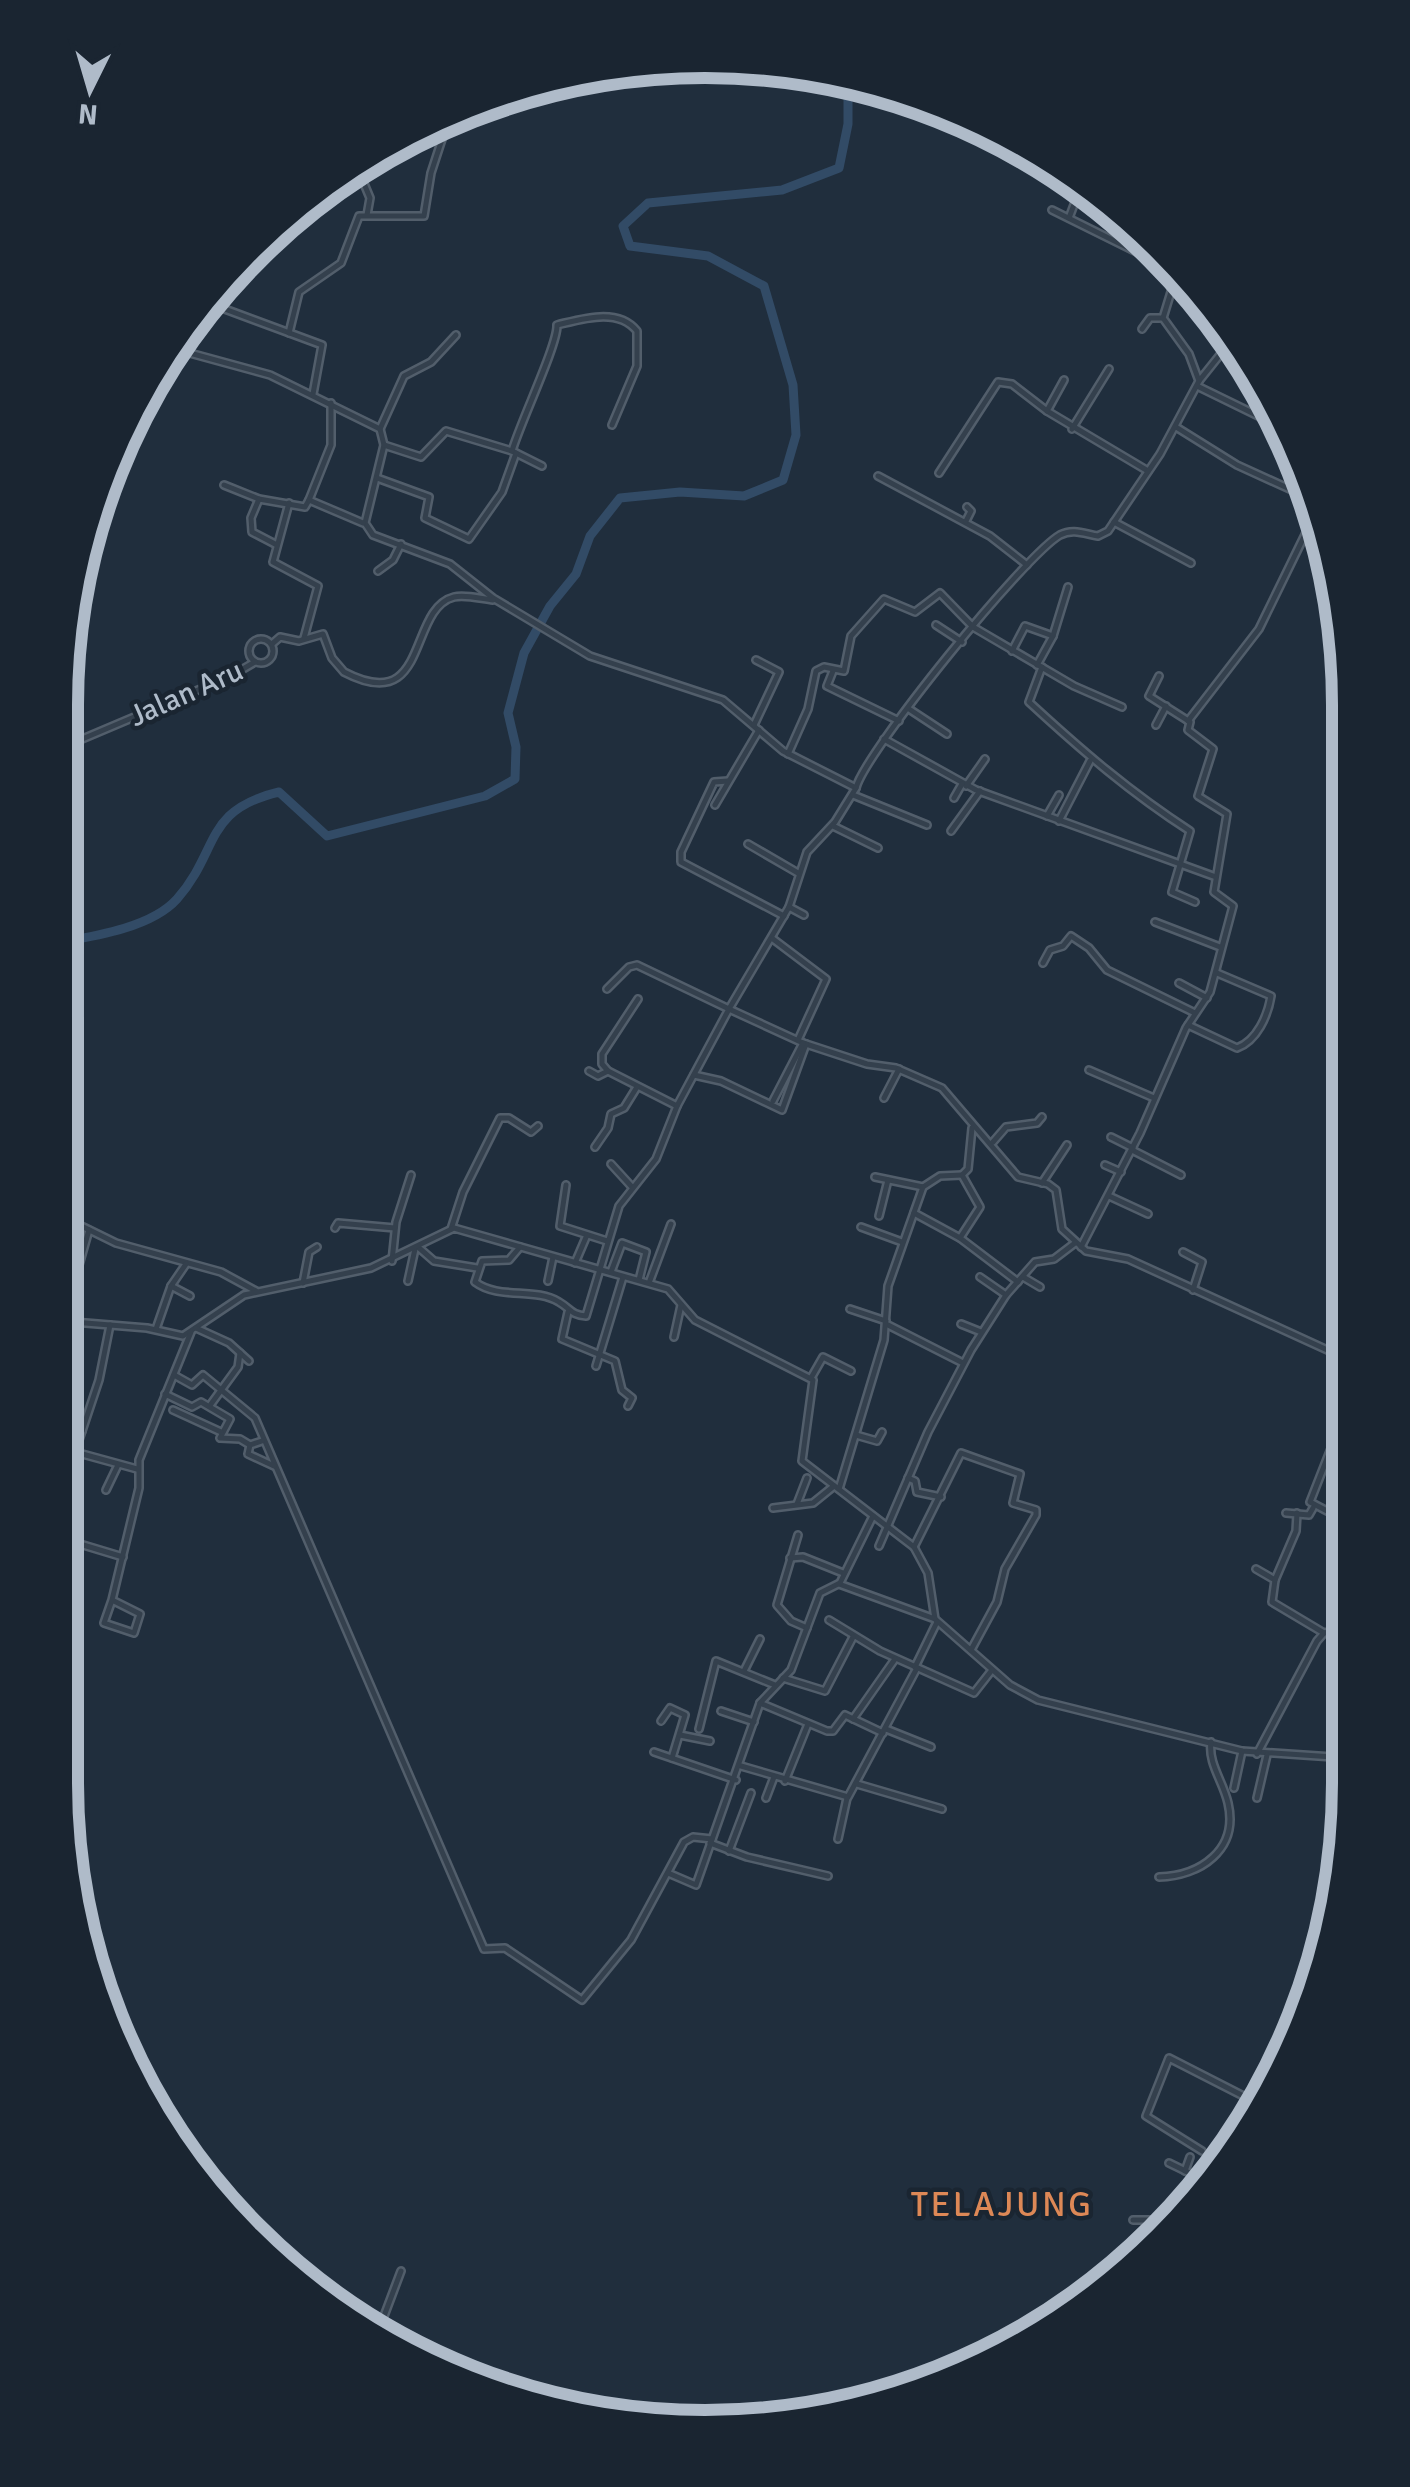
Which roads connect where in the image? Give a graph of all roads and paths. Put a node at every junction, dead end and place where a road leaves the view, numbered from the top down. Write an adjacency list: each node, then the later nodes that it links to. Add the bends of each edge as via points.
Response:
1 (444, 135): 5 (street, via 424,216)
2 (362, 179): 5 (street, via 370,198)
3 (1076, 199): 6 (street)
4 (1052, 210): 6 (street)
5 (366, 215): 12 (street, via 357,218 339,264 302,287)
6 (1069, 218): 7 (street)
7 (1141, 253)
8 (1172, 286): 10 (street)
9 (220, 307): 12 (street)
10 (1162, 318): 11 (street, via 1150,318); 18 (street, via 1185,347)
11 (1142, 329)
12 (289, 333): 19 (street, via 322,345)
13 (456, 335): 26 (street, via 431,362 404,376)
14 (1223, 351): 18 (street)
15 (186, 352): 19 (street, via 239,364)
16 (1109, 369): 25 (street)
17 (1064, 380): 21 (street)
18 (1198, 383): 22 (street); 24 (street)
19 (313, 394): 20 (street)
20 (331, 403): 26 (street); 37 (street, via 331,444)
21 (1048, 411): 25 (street); 31 (street, via 1012,384 998,382)
22 (1263, 417)
23 (612, 425): 28 (street, via 637,366 637,331 607,316 556,325 556,344 538,375)
24 (1176, 427): 30 (street); 35 (street)
25 (1072, 428): 30 (street)
26 (380, 429): 27 (street)
27 (384, 445): 28 (street, via 421,457 446,432); 33 (street)
28 (514, 452): 29 (street); 33 (street, via 502,492 469,539 424,518 429,498)
29 (542, 466)
30 (1148, 471): 41 (street)
31 (939, 472)
32 (878, 476): 40 (street)
33 (376, 478): 42 (street)
34 (224, 485): 36 (street)
35 (1296, 494)
36 (259, 498): 38 (street); 45 (street, via 252,532)
37 (309, 500): 38 (street, via 306,507); 42 (street)
38 (289, 503): 45 (street)
39 (967, 507): 40 (street)
40 (966, 522): 47 (street)
41 (1114, 522): 46 (street); 47 (street, via 1100,536 1063,534)
42 (365, 523): 44 (street, via 372,534)
43 (1306, 527): 67 (street, via 1258,629)
44 (400, 544): 48 (street, via 394,560); 50 (street, via 450,564)
45 (277, 546): 54 (street, via 276,567 318,586)
46 (1191, 563)
47 (1026, 565): 52 (street)
48 (378, 571)
49 (1068, 587): 53 (street)
50 (496, 600): 54 (street, via 455,597 438,608 412,664 386,680 344,672 323,634); 69 (street, via 608,663 723,700)
51 (936, 625): 55 (street)
52 (973, 627): 55 (street); 57 (street); 61 (street, via 940,593 915,612 884,599 851,636 846,669)
53 (1053, 636): 57 (street, via 1024,626); 60 (street)
54 (304, 638): 56 (street, via 280,637)
55 (962, 642): 65 (street)
56 (272, 644): 59 (street, via 272,658); 59 (street, via 253,642 249,654)
57 (1012, 650): 60 (street)
58 (756, 660): 69 (street, via 780,672)
59 (255, 662): 72 (street, Jalan Aru)
60 (1039, 666): 64 (street); 75 (street, via 1028,701)
61 (833, 671): 66 (street, via 827,686); 73 (street, via 816,671)
62 (1159, 676): 63 (street, via 1148,696)
63 (1166, 706): 67 (street); 68 (street)
64 (1122, 707)
65 (909, 709): 66 (street); 70 (street)
66 (899, 722): 71 (street)
67 (1188, 722): 92 (street, via 1188,730 1213,749 1198,798 1227,814)
68 (1156, 725)
69 (756, 727): 73 (street); 76 (street)
70 (947, 734)
71 (884, 739): 77 (street); 78 (street)
72 (78, 740)
73 (788, 754): 78 (street)
74 (985, 759): 77 (street)
75 (1090, 760): 84 (street); 90 (street, via 1152,810 1189,830)
76 (728, 781): 82 (street); 96 (street, via 706,791 681,862)
77 (964, 785): 79 (street); 81 (street)
78 (854, 792): 85 (street); 86 (street)
79 (980, 792): 83 (street); 87 (street)
80 (1059, 795): 83 (street)
81 (954, 798)
82 (715, 805)
83 (1047, 816): 84 (street)
84 (1059, 821): 90 (street)
85 (927, 825)
86 (833, 826): 89 (street); 91 (street)
87 (951, 832)
88 (748, 844): 91 (street)
89 (878, 848)
90 (1178, 864): 92 (street); 93 (street, via 1172,893)
91 (798, 872): 94 (street)
92 (1216, 876): 99 (street, via 1214,894 1233,906)
93 (1195, 902)
94 (789, 907): 95 (street); 96 (street)
95 (804, 915)
96 (784, 916): 98 (street)
97 (1155, 922): 99 (street)
98 (772, 939): 106 (street); 109 (street, via 826,979)
99 (1220, 946): 101 (street)
100 (1043, 964): 107 (street, via 1070,936 1107,970)
101 (1217, 973): 104 (street); 108 (street, via 1271,996 1260,1028 1237,1048)
102 (1179, 983): 104 (street)
103 (607, 989): 106 (street, via 638,965)
104 (1207, 998): 107 (street)
105 (638, 999): 113 (street, via 602,1054)
106 (728, 1009): 109 (street); 114 (street)
107 (1195, 1014): 108 (street)
108 (1188, 1025): 117 (street)
109 (803, 1042): 110 (street); 114 (street, via 782,1110); 118 (street)
110 (900, 1070): 116 (street); 122 (street, via 948,1092)
111 (1089, 1070): 117 (street)
112 (589, 1071): 113 (street)
113 (608, 1072): 115 (street)
114 (694, 1075): 119 (street)
115 (638, 1087): 119 (street); 126 (street, via 611,1114)
116 (884, 1098)
117 (1154, 1098): 127 (street)
118 (773, 1101)
119 (677, 1106): 138 (street, via 656,1159)
120 (1042, 1118): 124 (street, via 1006,1126)
121 (538, 1126): 149 (street, via 530,1132 500,1118)
122 (972, 1128): 124 (street); 132 (street)
123 (1111, 1137): 127 (street)
124 (992, 1142): 136 (street, via 1018,1177)
125 (1067, 1145): 136 (street)
126 (595, 1147)
127 (1132, 1149): 130 (street); 133 (street)
128 (611, 1164): 138 (street)
129 (1105, 1166): 130 (street)
130 (1121, 1172): 140 (street)
131 (411, 1175): 148 (street)
132 (962, 1175): 139 (street, via 940,1176); 152 (street, via 980,1207)
133 (1181, 1175)
134 (875, 1177): 135 (street)
135 (888, 1180): 139 (street); 143 (street)
136 (1042, 1183): 155 (street, via 1056,1190 1062,1229)
137 (566, 1184): 151 (street, via 558,1224)
138 (632, 1187): 153 (street)
139 (923, 1187): 141 (street)
140 (1109, 1196): 142 (street); 155 (street)
141 (914, 1213): 152 (street); 154 (street)
142 (1148, 1214)
143 (878, 1216)
144 (78, 1224): 150 (street)
145 (671, 1224): 175 (street)
146 (861, 1227): 154 (street)
147 (335, 1228): 148 (street)
148 (395, 1228): 161 (street)
149 (450, 1229): 157 (street); 158 (street)
150 (90, 1230): 162 (street); 165 (street)
151 (587, 1234): 153 (street); 163 (street)
152 (960, 1238): 171 (street)
153 (607, 1241): 166 (street)
154 (902, 1242): 186 (street, via 888,1286)
155 (1078, 1245): 171 (street, via 1035,1262); 178 (street, via 1128,1259)
156 (317, 1247): 174 (street, via 308,1252)
157 (416, 1248): 161 (street); 164 (street, via 434,1261); 172 (street)
158 (520, 1248): 160 (street); 164 (street, via 510,1260 484,1260)
159 (1183, 1252): 178 (street, via 1202,1262)
160 (553, 1257): 163 (street); 173 (street)
161 (392, 1260): 174 (street)
162 (187, 1262): 176 (street); 179 (street)
163 (575, 1263): 166 (street)
164 (477, 1268): 184 (street, via 480,1287 557,1301)
165 (78, 1269)
166 (600, 1270): 167 (street); 184 (street, via 586,1316)
167 (611, 1273): 168 (street); 170 (street, via 621,1243 646,1252)
168 (623, 1277): 170 (street); 195 (street)
169 (980, 1277): 180 (street)
170 (638, 1280): 175 (street)
171 (1021, 1280): 177 (street); 180 (street)
172 (408, 1281)
173 (548, 1281)
174 (303, 1283): 179 (street)
175 (649, 1283): 182 (street)
176 (171, 1286): 181 (street); 189 (street)
177 (1040, 1288)
178 (1193, 1290): 193 (street)
179 (256, 1291): 190 (street)
180 (1006, 1295): 191 (street)
181 (190, 1296)
182 (682, 1302): 192 (street); 201 (street, via 695,1320)
183 (850, 1310): 186 (street)
184 (568, 1312): 195 (street, via 562,1339)
185 (78, 1322): 188 (street)
186 (886, 1322): 197 (street); 211 (street)
187 (961, 1324): 191 (street)
188 (110, 1325): 189 (street); 208 (street)
189 (156, 1329): 190 (street, via 175,1336)
190 (194, 1330): 194 (street); 200 (street)
191 (981, 1332): 197 (street)
192 (674, 1336)
193 (1332, 1352)
194 (240, 1353): 196 (street); 202 (street)
195 (600, 1353): 198 (street); 205 (street, via 619,1365 622,1390 632,1398)
196 (249, 1361)
197 (964, 1364): 221 (street)
198 (596, 1366)
199 (851, 1371): 201 (street, via 824,1357)
200 (174, 1375): 202 (street, via 192,1384 203,1374); 203 (street)
201 (811, 1378): 222 (street, via 800,1457)
202 (224, 1388): 204 (street); 212 (street, via 245,1406)
203 (165, 1394): 204 (street, via 192,1407); 219 (street)
204 (211, 1404): 209 (street, via 230,1419)
205 (628, 1406)
206 (173, 1410): 209 (street)
207 (78, 1429): 208 (street)
208 (82, 1431): 213 (street)
209 (221, 1432): 215 (street, via 222,1440 240,1438)
210 (882, 1432): 211 (street, via 877,1441)
211 (856, 1435): 222 (street)
212 (262, 1441): 215 (street); 218 (street)
213 (78, 1442)
214 (1332, 1443): 227 (street, via 1310,1501)
215 (250, 1445): 218 (street, via 254,1461)
216 (78, 1453): 217 (street)
217 (118, 1465): 219 (street); 223 (street)
218 (274, 1466): 290 (street, via 484,1949 505,1948 582,2000 631,1940)
219 (137, 1470): 237 (street)
220 (807, 1478): 225 (street)
221 (908, 1478): 224 (street, via 917,1492); 232 (street)
222 (836, 1488): 225 (street); 230 (street)
223 (106, 1490)
224 (941, 1498): 236 (street); 251 (street, via 964,1453 1018,1471 1013,1503 1037,1512)
225 (797, 1504): 226 (street)
226 (773, 1508)
227 (1314, 1508): 229 (street, via 1309,1515); 231 (street)
228 (1286, 1513): 229 (street)
229 (1297, 1513): 241 (street)
230 (873, 1515): 232 (street); 240 (street)
231 (1332, 1515)
232 (890, 1529): 235 (street); 236 (street)
233 (798, 1535): 238 (street)
234 (78, 1543): 237 (street)
235 (880, 1546)
236 (914, 1546): 245 (street, via 928,1573)
237 (123, 1557): 243 (street)
238 (789, 1558): 240 (street, via 803,1556); 246 (street, via 777,1605)
239 (1256, 1569): 241 (street)
240 (843, 1574): 242 (street)
241 (1275, 1580): 248 (street, via 1270,1600)
242 (838, 1584): 245 (street); 246 (street, via 821,1591)
243 (112, 1600): 243 (street, via 104,1623 134,1633 140,1614)
244 (828, 1620): 249 (street)
245 (936, 1620): 251 (street); 253 (street)
246 (807, 1628): 256 (street)
247 (1332, 1631): 248 (street)
248 (1324, 1632): 272 (street)
249 (853, 1638): 252 (street); 256 (street, via 825,1691)
250 (760, 1640): 255 (street)
251 (971, 1650): 254 (street)
252 (895, 1659): 253 (street); 260 (street)
253 (916, 1668): 254 (street, via 974,1693); 265 (street)
254 (992, 1670): 268 (street, via 1038,1700)
255 (744, 1671): 257 (street); 264 (street, via 716,1661)
256 (783, 1678): 257 (street)
257 (775, 1685): 258 (street)
258 (760, 1703): 262 (street); 263 (street)
259 (721, 1711): 262 (street)
260 (854, 1719): 263 (street, via 844,1715 830,1732); 265 (street)
261 (661, 1721): 266 (street, via 670,1708 683,1711)
262 (754, 1722): 276 (street)
263 (808, 1724): 279 (street)
264 (699, 1729)
265 (884, 1731): 269 (street); 280 (street)
266 (680, 1735): 267 (street); 275 (street)
267 (710, 1741)
268 (1212, 1742): 270 (street); 292 (street, via 1210,1756 1228,1803 1226,1840 1198,1871)
269 (931, 1747)
270 (1242, 1751): 272 (street); 281 (street)
271 (654, 1752): 275 (street)
272 (1257, 1754): 273 (street)
273 (1267, 1755): 274 (street); 285 (street)
274 (1332, 1757)
275 (672, 1758): 278 (street)
276 (741, 1766): 277 (street); 278 (street)
277 (774, 1777): 279 (street); 283 (street)
278 (736, 1780): 288 (street)
279 (785, 1781): 284 (street)
280 (857, 1784): 284 (street); 286 (street)
281 (1234, 1788)
282 (751, 1794): 289 (street)
283 (766, 1798)
284 (847, 1798): 287 (street)
285 (1257, 1798)
286 (942, 1809)
287 (838, 1838)
288 (711, 1841): 289 (street); 290 (street, via 688,1839); 290 (street, via 696,1886)
289 (729, 1851): 291 (street)
290 (668, 1873)
291 (828, 1876)
292 (1159, 1877)
293 (1247, 2098): 294 (street, via 1168,2058 1146,2116)
294 (1202, 2151)
295 (1190, 2157): 297 (street)
296 (1169, 2163): 297 (street)
297 (1184, 2171): 298 (street)
298 (1194, 2175)
299 (1133, 2220): 300 (street, via 1145,2217)
300 (1150, 2224)
301 (401, 2271): 302 (street)
302 (383, 2320)

